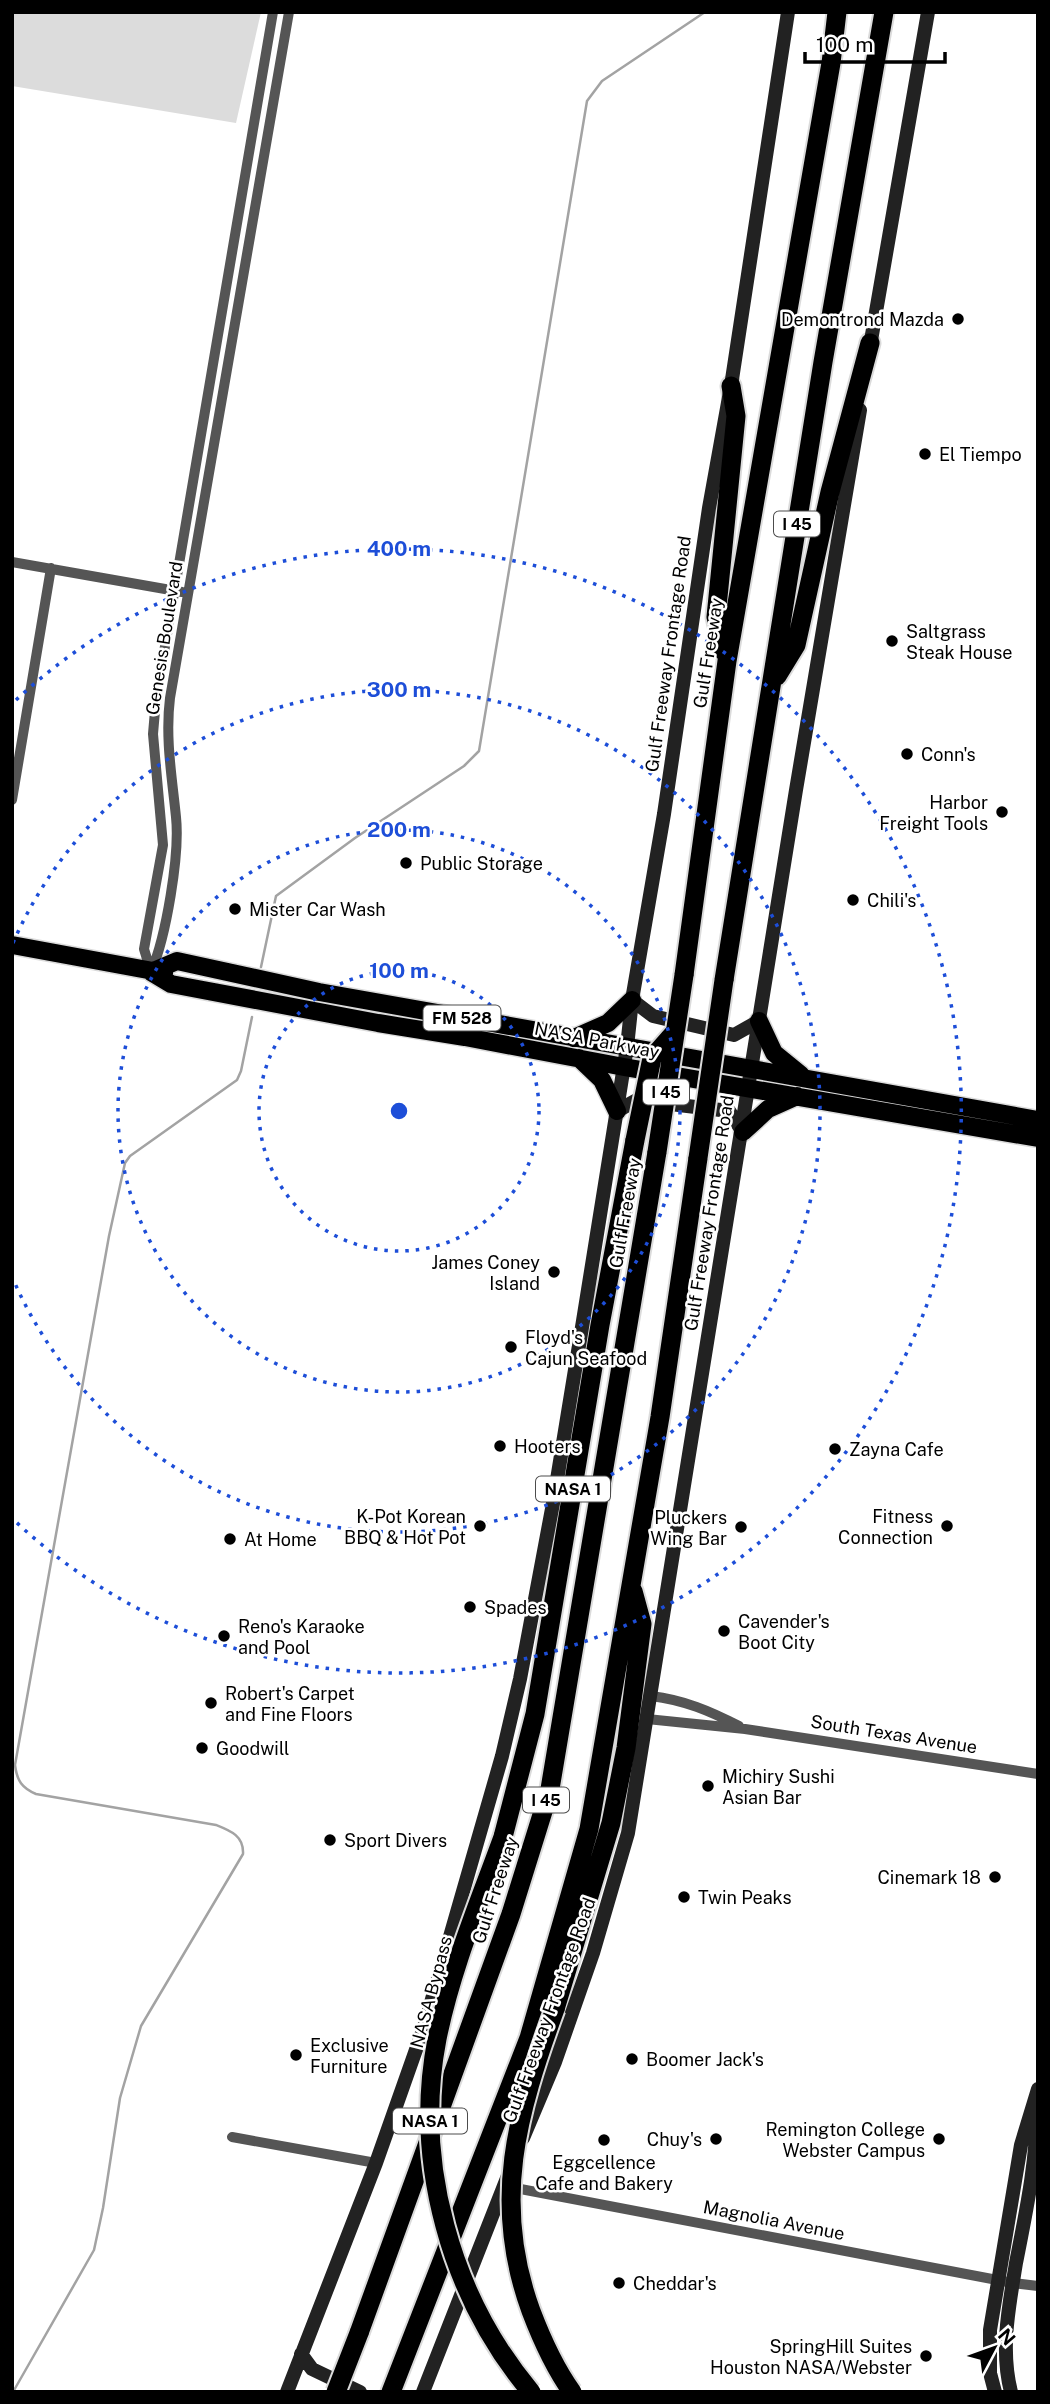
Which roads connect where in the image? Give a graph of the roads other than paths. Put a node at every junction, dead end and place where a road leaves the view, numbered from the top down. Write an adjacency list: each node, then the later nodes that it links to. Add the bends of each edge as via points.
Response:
1 (274, 12): 9 (street, Genesis Boulevard)
2 (289, 12): 10 (street, Genesis Boulevard)
3 (788, 12): 12 (main road, Gulf Freeway Frontage Road)
4 (837, 12): 8 (highway, Gulf Freeway / I 45)
5 (844, 12): 8 (highway)
6 (884, 12): 20 (highway, I 45)
7 (928, 12): 11 (main road, Gulf Freeway Frontage Road)
8 (831, 62): 19 (highway, Gulf Freeway / I 45)
9 (227, 289): 10 (street); 13 (street, Genesis Boulevard)
10 (241, 292): 14 (street, Genesis Boulevard)
11 (870, 343): 20 (highway, via 796,645); 27 (main road, Gulf Freeway Frontage Road)
12 (731, 386): 19 (highway, via 736,416 716,617); 25 (main road, Gulf Freeway Frontage Road)
13 (201, 439): 14 (street); 17 (street, Genesis Boulevard)
14 (215, 441): 18 (street, Genesis Boulevard)
15 (12, 562): 16 (street)
16 (51, 569): 17 (street); 21 (street)
17 (176, 591): 18 (street); 23 (street, Genesis Boulevard, via 154,717 163,841 144,949)
18 (188, 593): 23 (street, Genesis Boulevard, via 167,731 176,844 160,952)
19 (727, 661): 28 (highway, Gulf Freeway / I 45, bridge)
20 (771, 685): 41 (highway, I 45, bridge)
21 (12, 800)
22 (12, 945): 23 (main road, NASA Parkway / FM 528)
23 (151, 972): 24 (main road, NASA Parkway / FM 528, via 177,961); 26 (main road, NASA Parkway / FM 528, via 171,984)
24 (319, 992): 26 (main road); 29 (main road, NASA Parkway / FM 528)
25 (632, 1000): 27 (main road, via 653,1016 734,1035); 29 (main road, via 608,1023); 30 (main road, Gulf Freeway Frontage Road)
26 (316, 1012): 31 (main road, NASA Parkway / FM 528)
27 (759, 1021): 33 (main road, Gulf Freeway Frontage Road); 34 (main road, via 774,1053)
28 (675, 1032): 56 (highway, Gulf Freeway / I 45, bridge, via 550,1789 511,1914); 59 (highway, NASA Bypass / NASA 1, bridge, via 652,1058 635,1140 535,1714 503,1837 452,1978 433,2070 430,2124 435,2178 456,2261 493,2337)
29 (573, 1038): 30 (main road, NASA Parkway / FM 528)
30 (627, 1047): 32 (main road, Gulf Freeway Frontage Road); 33 (main road, NASA Parkway / FM 528)
31 (579, 1058): 32 (main road, NASA Parkway / FM 528); 37 (main road, via 602,1080)
32 (624, 1067): 35 (main road, NASA Parkway / FM 528); 37 (main road, Gulf Freeway Frontage Road)
33 (752, 1068): 34 (main road, NASA Parkway); 35 (main road, Gulf Freeway Frontage Road)
34 (803, 1077): 38 (main road, NASA Parkway)
35 (748, 1088): 36 (main road, NASA Parkway); 39 (main road, Gulf Freeway Frontage Road)
36 (797, 1096): 39 (main road, via 768,1109); 40 (main road, NASA Parkway)
37 (617, 1111): 39 (main road, via 637,1100 729,1111); 48 (main road, Gulf Freeway Frontage Road, via 554,1498 502,1756 424,2028)
38 (1038, 1120)
39 (743, 1132): 42 (main road, Gulf Freeway Frontage Road)
40 (1038, 1138)
41 (631, 1580): 58 (highway, I 45, via 589,1829 529,2038); 60 (highway, bridge, via 642,1624 611,1823 533,2070 511,2179 515,2256 527,2299 540,2336)
42 (651, 1696): 43 (main road, Gulf Freeway Frontage Road); 44 (street, South Texas Avenue, via 702,1707)
43 (647, 1719): 44 (street, South Texas Avenue); 49 (main road, Gulf Freeway Frontage Road, via 628,1833 593,1953 555,2062)
44 (745, 1729): 45 (street, South Texas Avenue)
45 (1038, 1774)
46 (1038, 2089): 50 (main road, via 1021,2145); 51 (main road, via 1037,2147)
47 (232, 2137): 48 (street)
48 (376, 2163): 53 (main road, Gulf Freeway Frontage Road)
49 (503, 2186): 50 (street, Magnolia Avenue); 54 (main road, Gulf Freeway Frontage Road)
50 (998, 2280): 51 (street, Magnolia Avenue); 61 (main road, via 990,2330)
51 (1013, 2283): 52 (street, Magnolia Avenue); 62 (main road, via 1006,2331 1006,2371)
52 (1038, 2286)
53 (302, 2354): 55 (main road, Gulf Freeway Frontage Road); 57 (main road, via 312,2370)
54 (427, 2387)
55 (286, 2392)
56 (337, 2392)
57 (360, 2392)
58 (391, 2392)
59 (531, 2392)
60 (572, 2392)
61 (995, 2392)
62 (1012, 2392)

